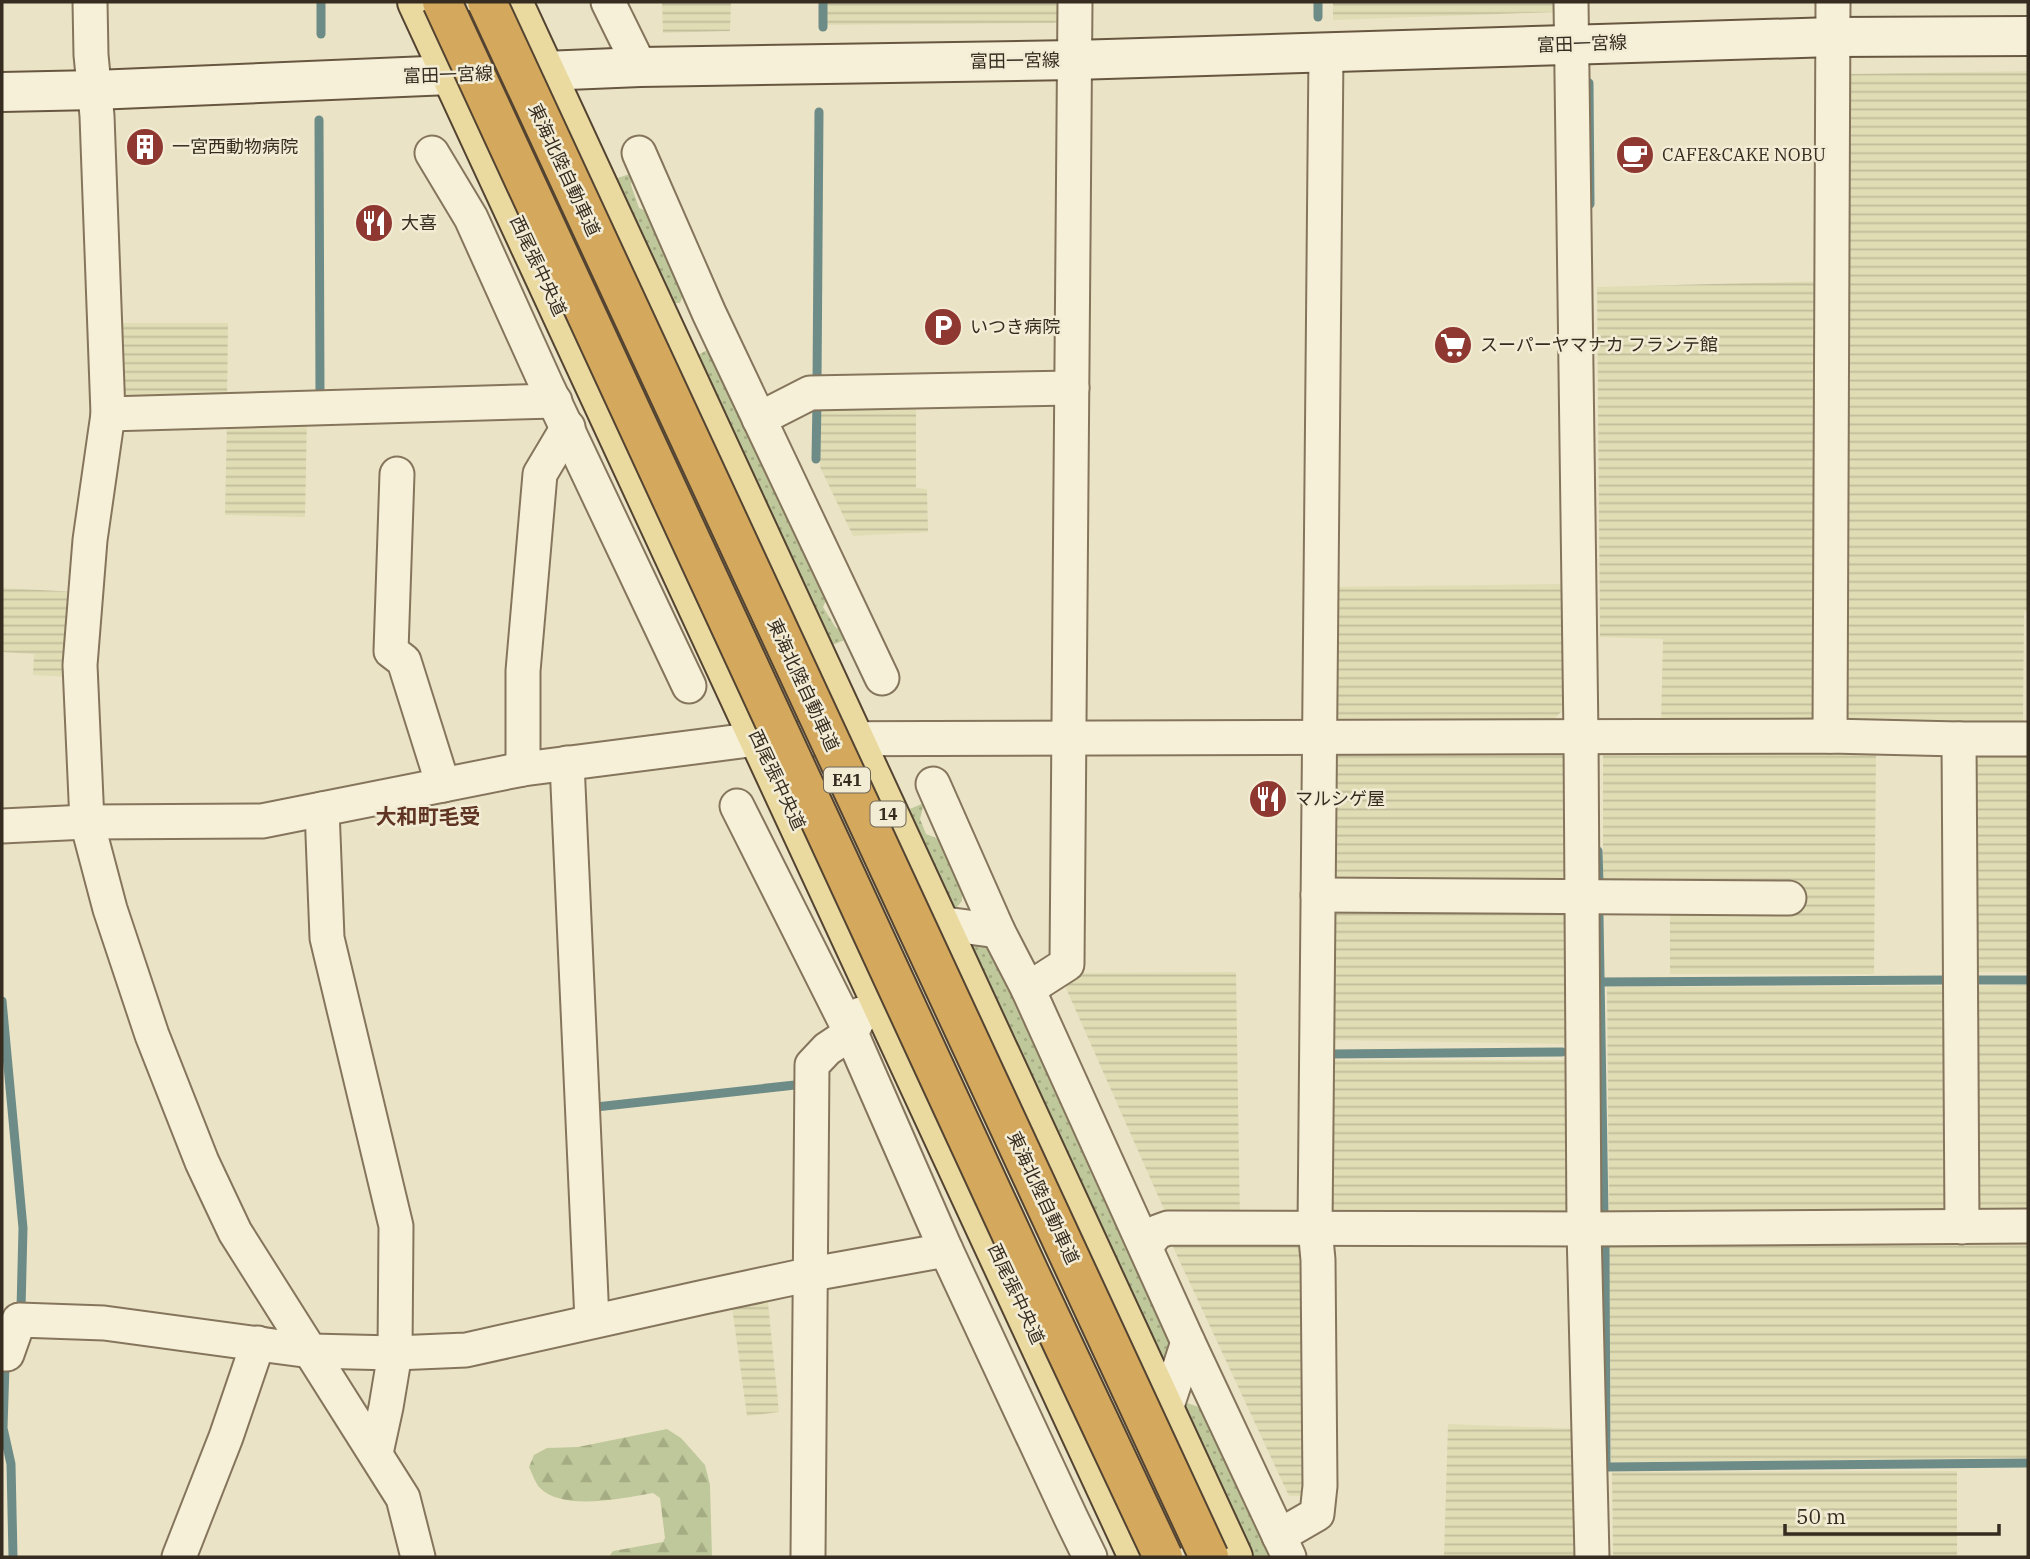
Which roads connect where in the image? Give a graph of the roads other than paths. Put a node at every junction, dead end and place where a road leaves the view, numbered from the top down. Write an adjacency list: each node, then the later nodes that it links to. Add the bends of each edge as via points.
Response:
1 (90, 2): 17 (street)
2 (417, 2): 16 (main road, 西尾張中央道)
3 (442, 2): 77 (highway, E41, bridge)
4 (487, 2): 78 (highway, 東海北陸自動車道 / E41, bridge)
5 (513, 2): 15 (main road, 14)
6 (608, 2): 14 (street)
7 (1075, 2): 13 (street)
8 (1570, 2): 11 (street)
9 (1833, 19): 10 (main road, 富田一宮線); 11 (main road, 富田一宮線); 31 (street)
10 (2028, 36)
11 (1570, 44): 12 (main road, 富田一宮線); 34 (street)
12 (1326, 52): 13 (main road, 富田一宮線); 33 (street)
13 (1074, 60): 14 (main road, 富田一宮線); 24 (street)
14 (640, 67): 15 (main road, 富田一宮線)
15 (544, 71): 16 (main road, 富田一宮線); 22 (main road, 14)
16 (450, 75): 17 (main road, 富田一宮線); 23 (main road, 西尾張中央道)
17 (95, 90): 18 (main road, 富田一宮線); 26 (street)
18 (2, 92)
19 (432, 153): 25 (street, via 471,218)
20 (639, 153): 21 (street)
21 (709, 313): 22 (street); 27 (street)
22 (666, 330): 32 (main road, 14)
23 (587, 371): 25 (street); 36 (main road, 西尾張中央道)
24 (1072, 388): 27 (street, via 810,393); 35 (street)
25 (556, 404): 26 (street); 30 (street); 40 (street, via 540,474 523,671)
26 (108, 414): 45 (street, via 90,540 80,665)
27 (759, 419): 29 (street)
28 (397, 474): 41 (street, via 391,651 404,662)
29 (882, 678)
30 (689, 686)
31 (1830, 736): 34 (street); 37 (street)
32 (853, 737): 35 (street); 36 (street); 50 (main road, 14)
33 (1320, 737): 34 (street); 35 (street); 47 (street)
34 (1581, 737): 48 (street)
35 (1070, 738): 52 (street, via 1067,964)
36 (757, 739): 39 (street); 53 (main road, 西尾張中央道)
37 (1959, 739): 38 (street); 56 (street)
38 (2028, 739)
39 (567, 763): 40 (street); 62 (street)
40 (523, 769): 41 (street)
41 (443, 785): 44 (street)
42 (933, 785): 51 (street)
43 (737, 806): 54 (street)
44 (322, 809): 45 (street, via 262,821); 66 (street, via 327,938 396,1226)
45 (88, 822): 46 (street); 65 (street, via 139,998 202,1162 235,1232)
46 (2, 826)
47 (1318, 894): 48 (street); 57 (street)
48 (1582, 896): 49 (street); 58 (street)
49 (1789, 898)
50 (938, 923): 51 (street); 68 (main road, 14)
51 (998, 931): 52 (street)
52 (1028, 989): 59 (street)
53 (874, 990): 54 (street); 72 (main road, 西尾張中央道)
54 (851, 1033): 60 (street); 61 (street, via 812,1065)
55 (2028, 1226): 56 (street)
56 (1962, 1227): 58 (street)
57 (1315, 1228): 58 (street); 59 (street, via 1168,1228 1157,1232); 71 (street, via 1320,1486 1317,1514)
58 (1584, 1229): 80 (street)
59 (1146, 1246): 63 (street)
60 (946, 1250): 61 (street); 70 (street)
61 (812, 1274): 62 (street); 75 (street)
62 (592, 1321): 66 (street, via 466,1350)
63 (1188, 1342): 68 (street); 71 (street)
64 (257, 1343): 65 (street); 67 (street, via 104,1323 19,1320 7,1354); 73 (street)
65 (311, 1351): 66 (street); 69 (street)
66 (395, 1353): 69 (street)
67 (2, 1354)
68 (1165, 1412): 79 (main road, 14)
69 (376, 1452): 74 (street, via 403,1498)
70 (1070, 1518): 72 (street); 76 (street)
71 (1284, 1546)
72 (1134, 1548)
73 (179, 1557)
74 (418, 1557)
75 (808, 1557)
76 (1090, 1557)
77 (1163, 1557)
78 (1209, 1557)
79 (1233, 1557)
80 (1592, 1557)

